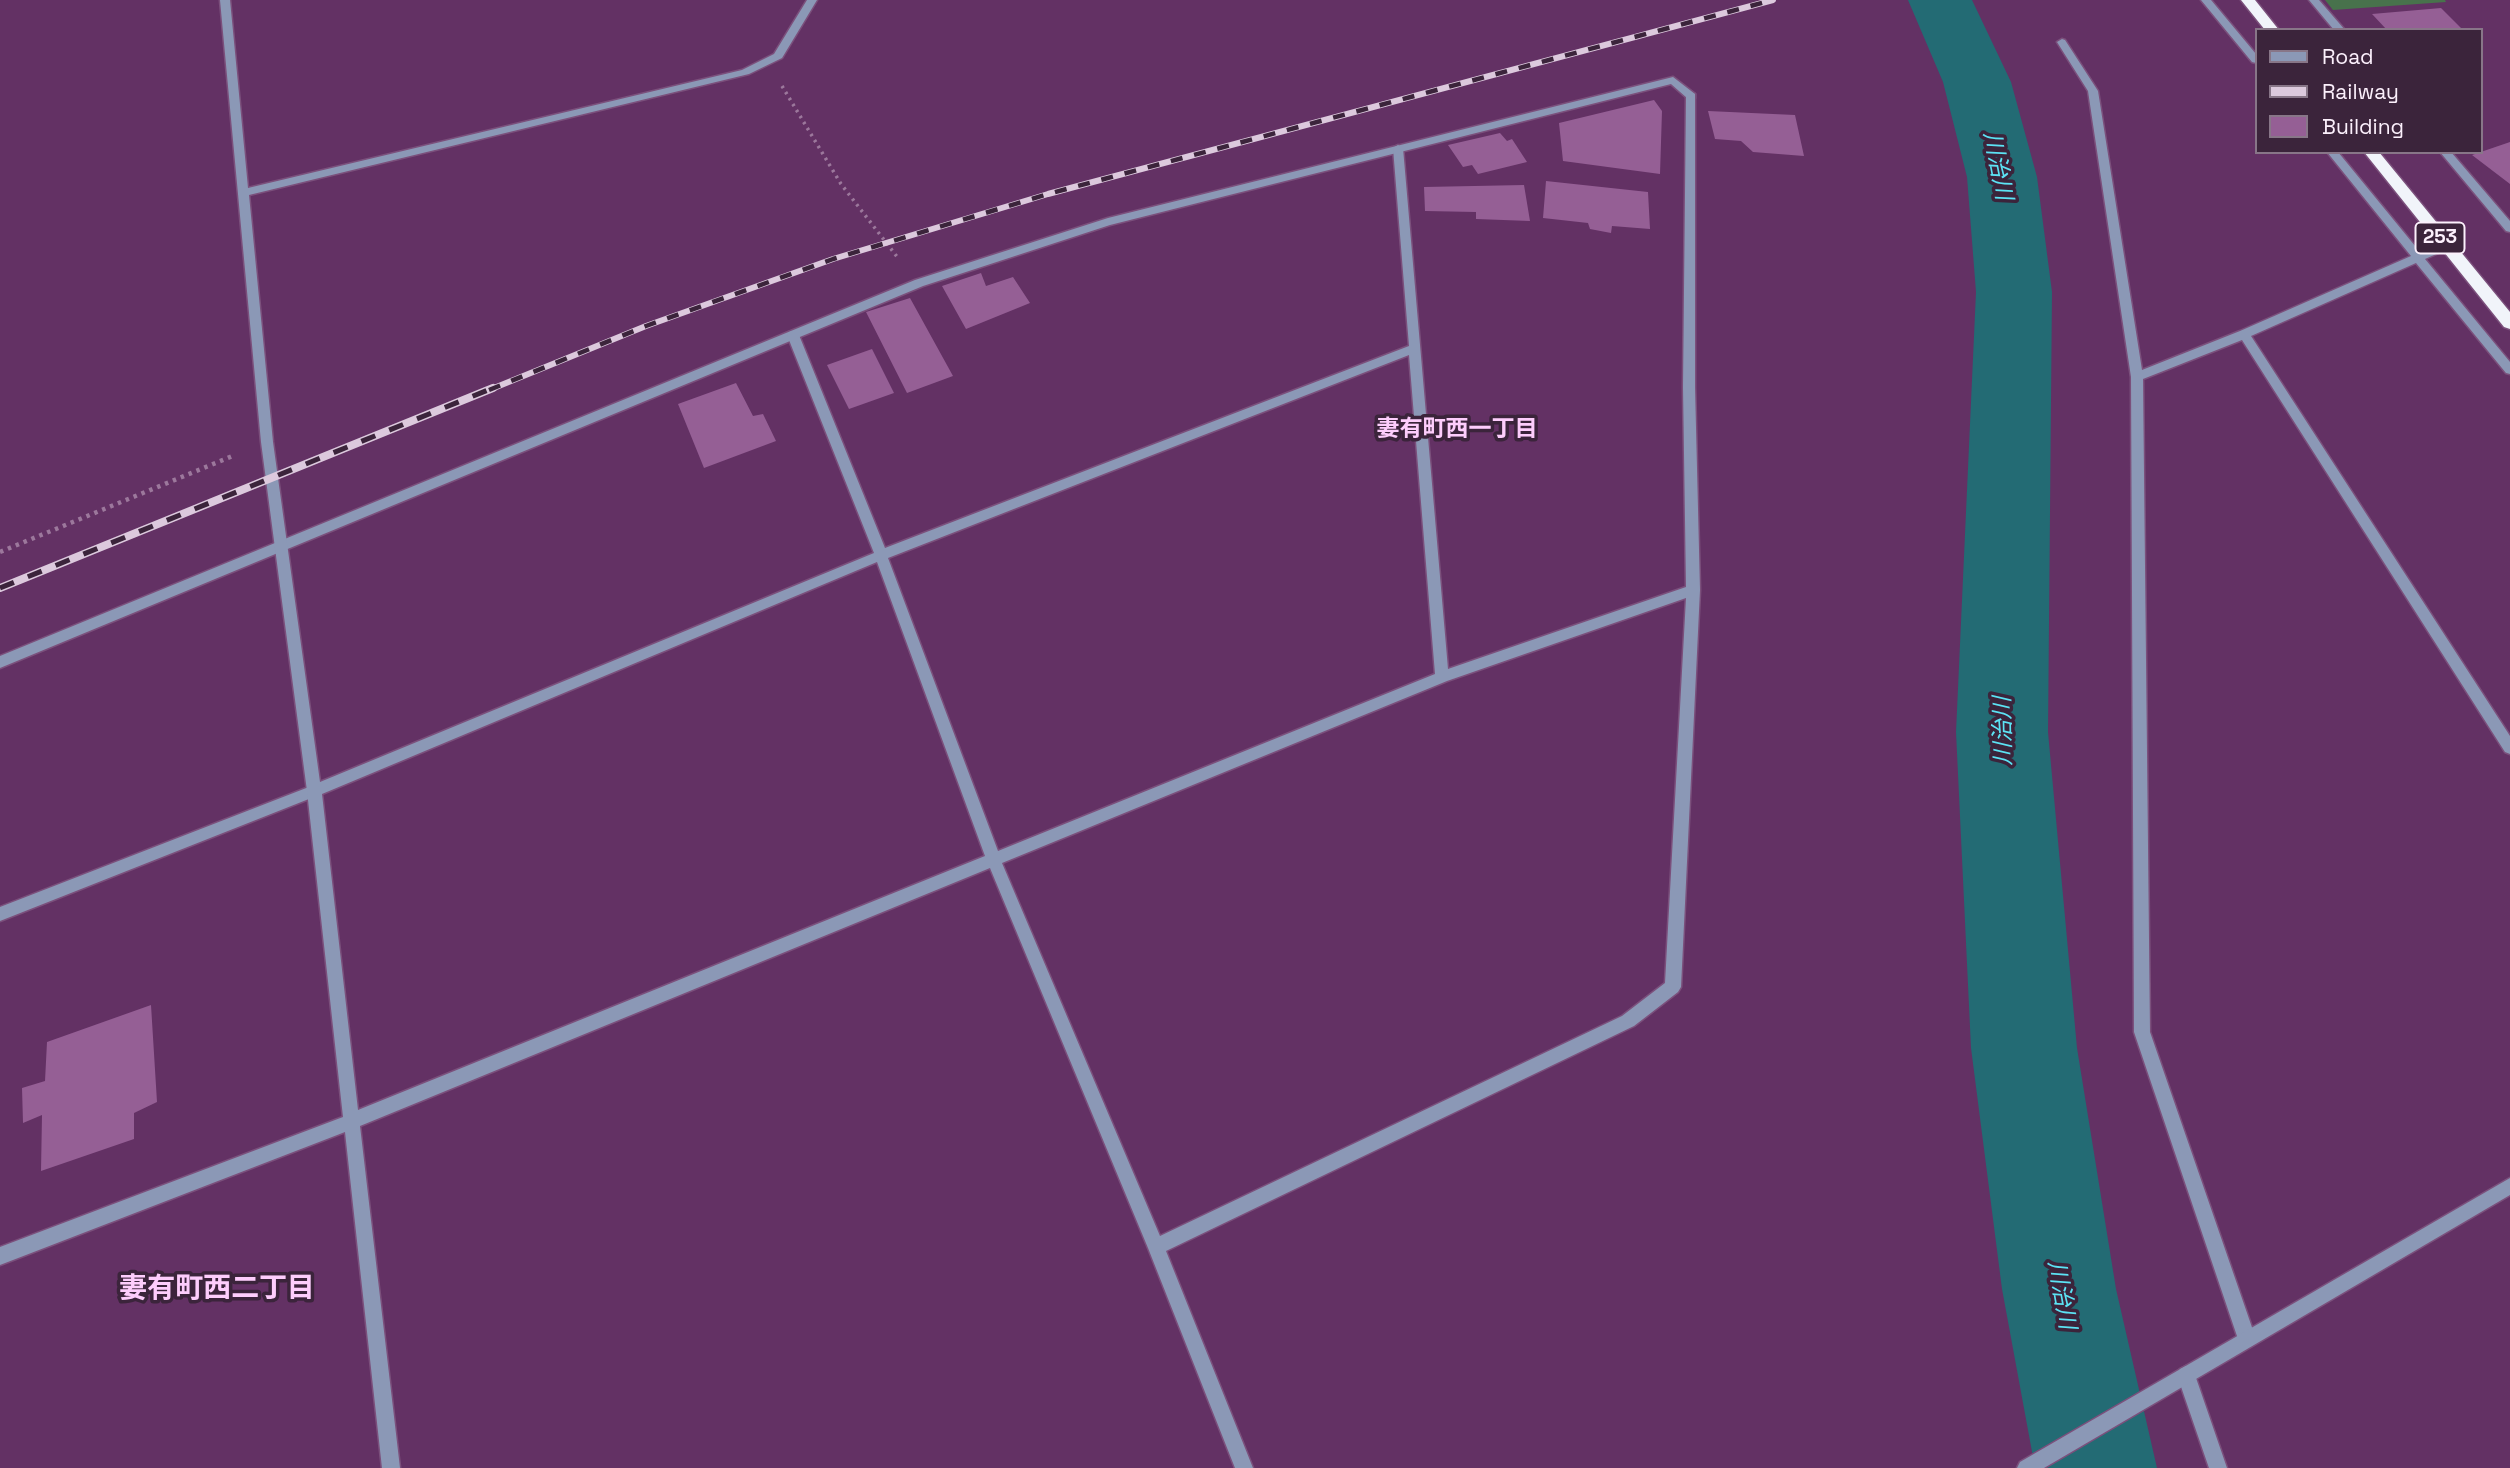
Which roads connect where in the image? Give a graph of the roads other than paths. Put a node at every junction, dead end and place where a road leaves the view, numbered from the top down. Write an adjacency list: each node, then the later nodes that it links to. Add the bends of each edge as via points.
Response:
1 (225, 0): 14 (street)
2 (812, 0): 14 (street, via 778,56 745,72)
3 (2206, 0): 9 (street)
4 (2248, 0): 6 (highway)
5 (2314, 0): 7 (street)
6 (2270, 28)
7 (2338, 28)
8 (2062, 41): 23 (street, via 2093,91)
9 (2254, 58)
10 (1398, 148): 20 (street, via 1108,222 919,283); 21 (street); 26 (street, via 1673,80 1691,96)
11 (2334, 154): 17 (street)
12 (2373, 154): 16 (highway, 253)
13 (2447, 154): 15 (street)
14 (242, 193): 24 (street)
15 (2510, 228)
16 (2446, 245): 17 (street); 18 (highway, 253)
17 (2418, 256): 19 (street); 22 (street)
18 (2510, 323)
19 (2244, 334): 23 (street); 29 (street)
20 (793, 335): 24 (street); 25 (street)
21 (1413, 349): 25 (street); 28 (street)
22 (2510, 370)
23 (2137, 377): 37 (street, via 2142,1032)
24 (279, 546): 27 (street); 30 (street)
25 (881, 555): 30 (street); 31 (street)
26 (1693, 590): 28 (street); 35 (street, via 1672,987 1628,1021)
27 (0, 662)
28 (1442, 677): 31 (street)
29 (2510, 748)
30 (314, 791): 32 (street); 33 (street)
31 (994, 861): 33 (street); 35 (street)
32 (0, 914)
33 (350, 1122): 36 (street); 39 (street)
34 (2510, 1186): 37 (street)
35 (1156, 1247): 40 (street)
36 (0, 1256)
37 (2247, 1339): 38 (street)
38 (2186, 1375): 41 (street); 42 (street)
39 (391, 1468)
40 (1244, 1468)
41 (2026, 1468)
42 (2218, 1468)

